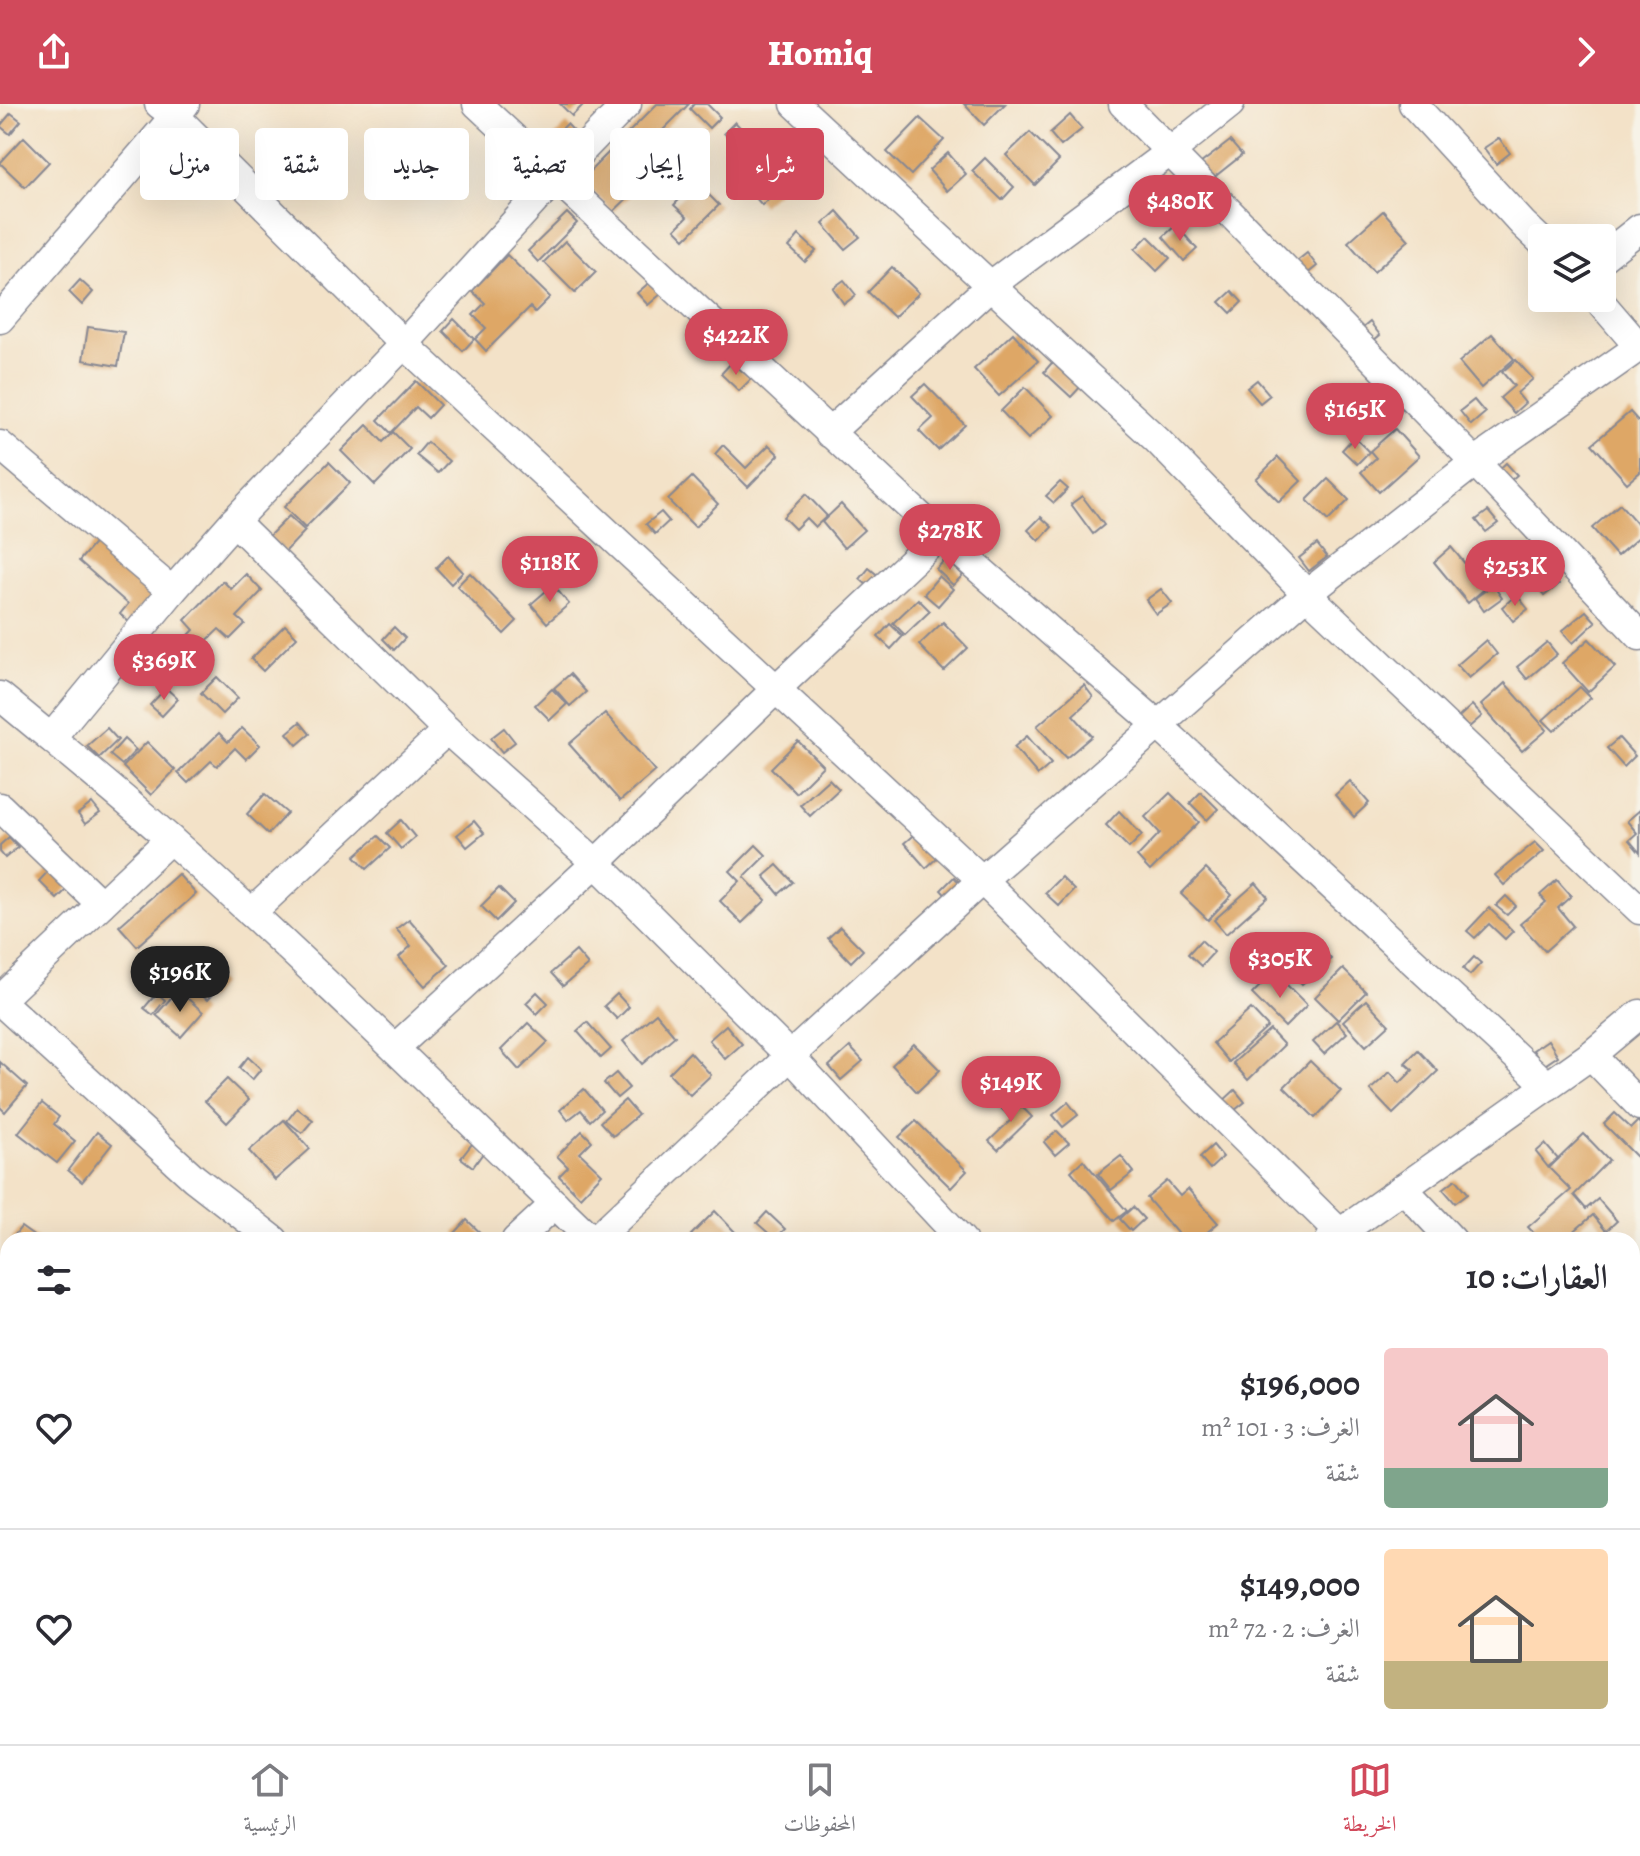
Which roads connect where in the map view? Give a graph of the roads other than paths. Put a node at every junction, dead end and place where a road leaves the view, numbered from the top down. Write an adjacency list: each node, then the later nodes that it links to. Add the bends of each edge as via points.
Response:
1 (477, 104): 8 (street)
2 (627, 104): 9 (street)
3 (795, 104): 16 (street)
4 (1123, 104): 10 (street)
5 (1230, 104): 10 (street)
6 (1413, 104): 13 (street)
7 (173, 108): 18 (street); 19 (street)
8 (503, 128)
9 (594, 138)
10 (1171, 151): 16 (street); 23 (street)
11 (535, 200): 19 (street)
12 (581, 200): 21 (street)
13 (1528, 227)
14 (1640, 228): 15 (street)
15 (1616, 247)
16 (991, 285): 21 (street); 27 (street, via 1157,440)
17 (1609, 312): 20 (street)
18 (0, 319)
19 (404, 344): 24 (street); 29 (street)
20 (1640, 347): 23 (street)
21 (829, 433): 25 (street)
22 (0, 445): 26 (street)
23 (1475, 462): 27 (street); 28 (street)
24 (234, 521): 26 (street); 32 (street)
25 (940, 535): 29 (street); 31 (street)
26 (172, 591): 33 (street)
27 (1307, 594): 31 (street); 39 (street)
28 (1640, 636)
29 (776, 689): 36 (street); 37 (street)
30 (0, 696): 33 (street)
31 (1157, 724): 37 (street); 46 (street)
32 (447, 730): 36 (street); 40 (street)
33 (51, 738): 35 (street)
34 (0, 807): 38 (street)
35 (170, 839): 38 (street); 40 (street)
36 (596, 863): 43 (street); 45 (street)
37 (982, 880): 45 (street); 55 (street)
38 (101, 904): 41 (street)
39 (1640, 910)
40 (251, 913): 43 (street)
41 (0, 1000): 50 (street, via 194,1178)
42 (1640, 1014): 44 (street)
43 (395, 1048): 49 (street)
44 (1591, 1055): 46 (street); 47 (street)
45 (790, 1056): 53 (street); 54 (street)
46 (1548, 1086): 48 (street)
47 (1640, 1106)
48 (1403, 1188): 56 (street); 57 (street)
49 (555, 1204): 51 (street); 52 (street)
50 (264, 1232)
51 (525, 1232)
52 (585, 1232)
53 (603, 1232)
54 (955, 1232)
55 (1331, 1232)
56 (1341, 1232)
57 (1444, 1232)

